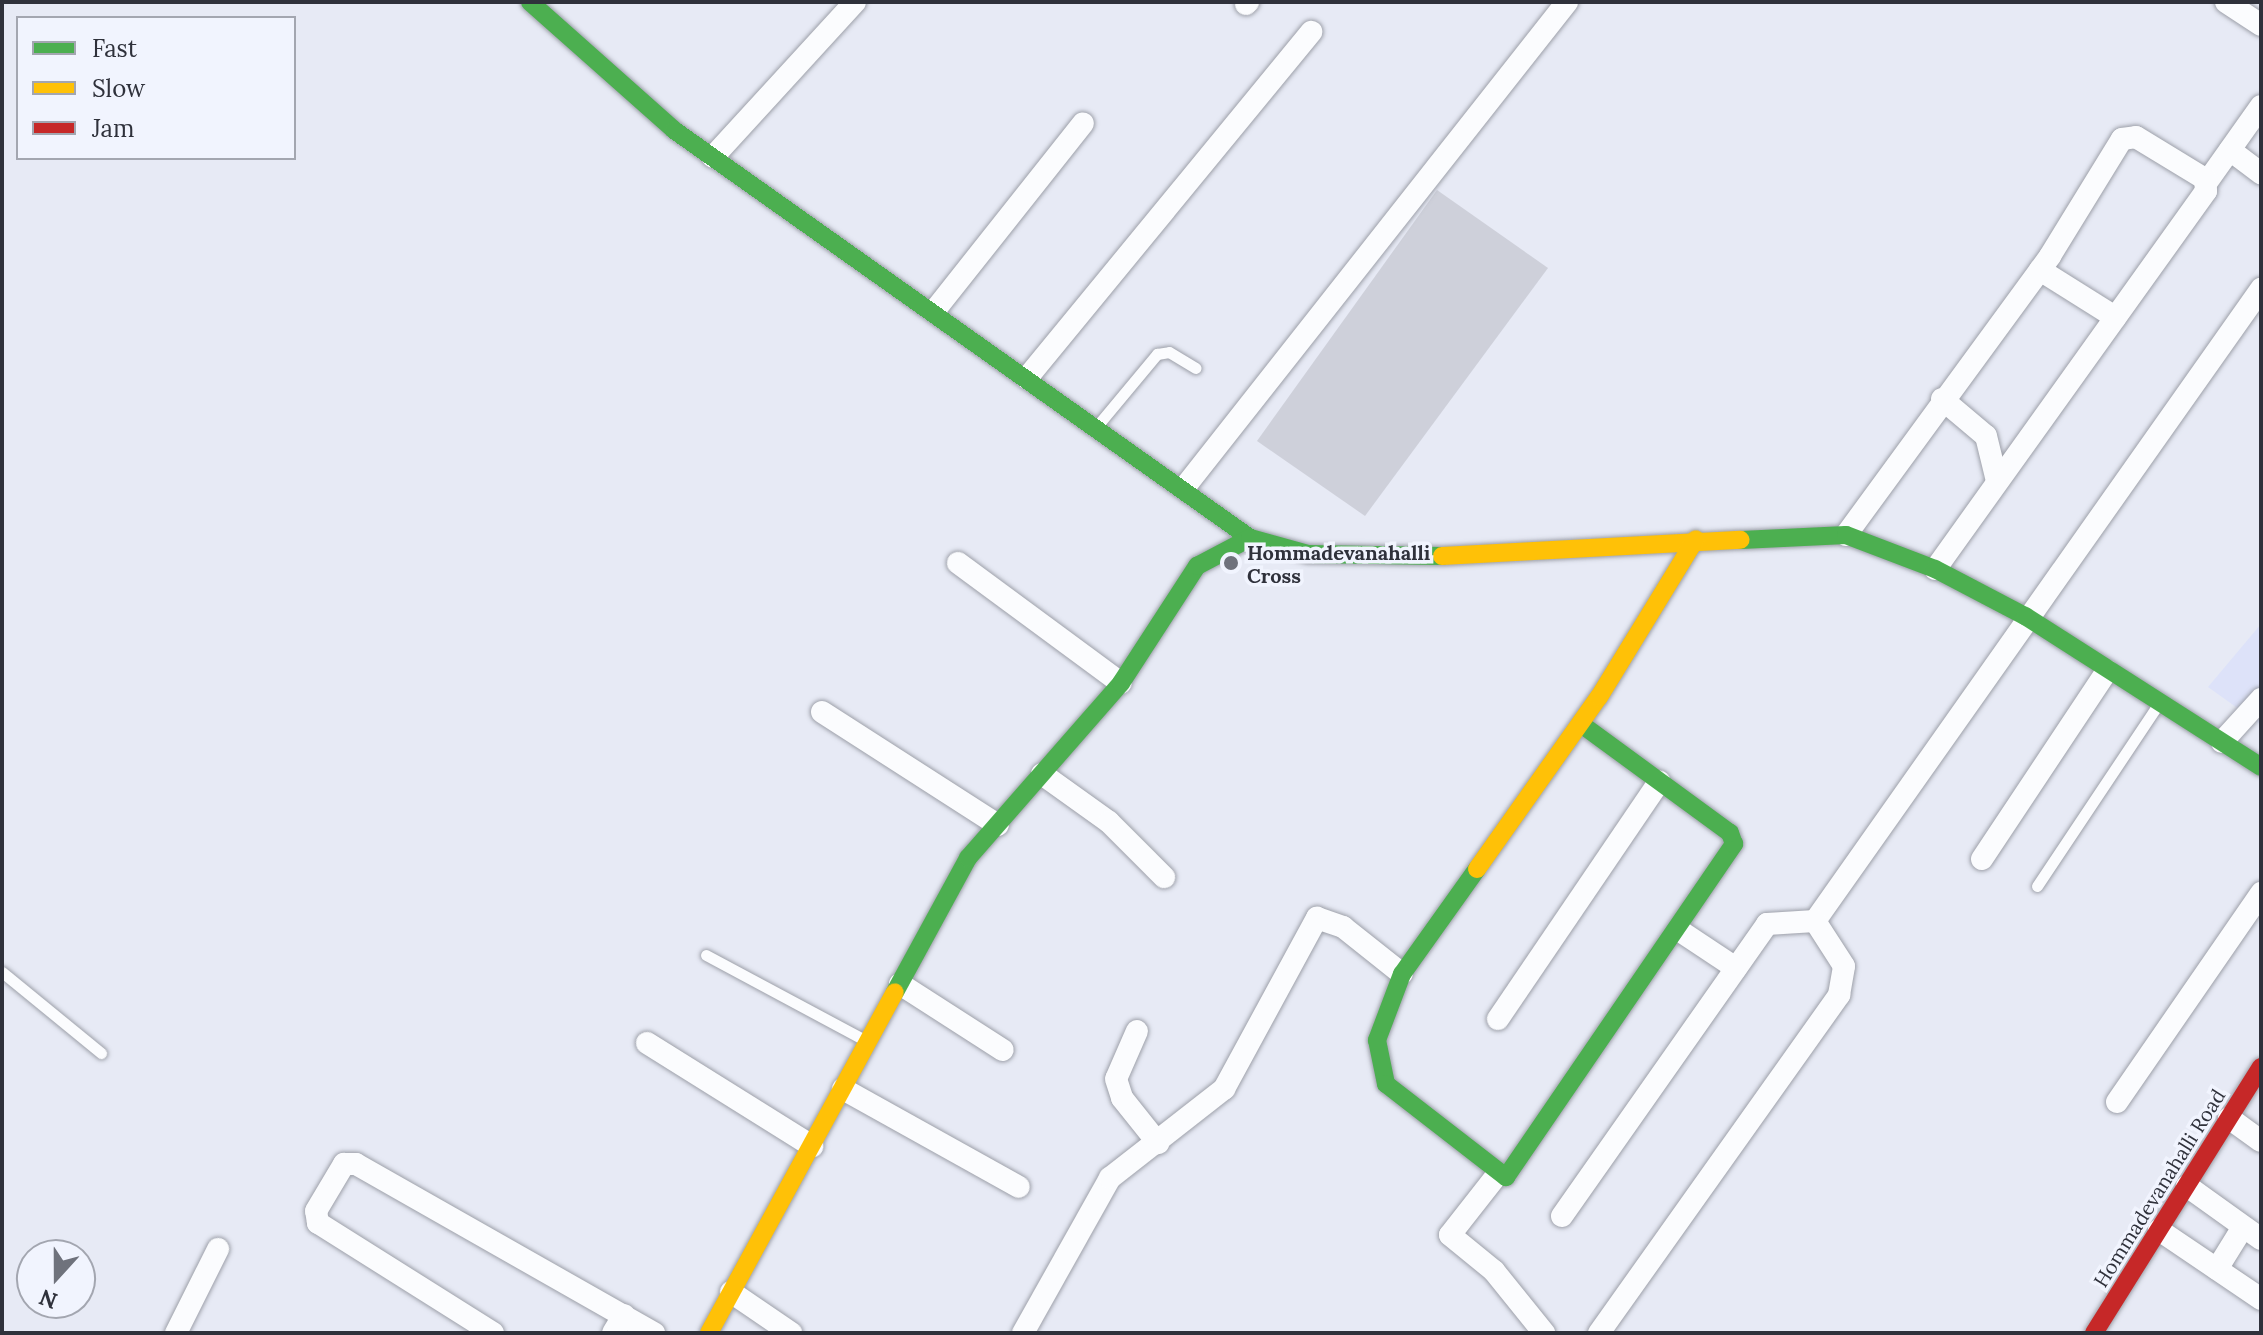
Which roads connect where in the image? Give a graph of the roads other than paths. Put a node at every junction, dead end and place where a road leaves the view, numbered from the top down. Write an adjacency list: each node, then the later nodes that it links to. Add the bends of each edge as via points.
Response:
1 (530, 2): 10 (street)
2 (855, 2): 10 (street)
3 (1567, 2): 22 (street)
4 (2226, 2): 5 (street)
5 (2261, 24)
6 (1311, 32): 18 (street)
7 (2261, 106): 9 (street)
8 (1083, 123): 15 (street)
9 (2230, 150): 11 (street); 12 (street)
10 (713, 157): 15 (street)
11 (2261, 173)
12 (2207, 182): 13 (street, via 2128,136); 16 (street)
13 (2040, 270): 16 (street); 19 (street)
14 (2261, 289): 28 (street)
15 (935, 310): 18 (street)
16 (2115, 317): 21 (street)
17 (1196, 368): 20 (lane, via 1169,352 1157,354)
18 (1027, 378): 20 (street)
19 (1942, 399): 21 (street, via 1986,436); 23 (street)
20 (1097, 426): 22 (street)
21 (1997, 481): 27 (street)
22 (1184, 488): 24 (street)
23 (1846, 535): 25 (street); 27 (street)
24 (1250, 538): 25 (street, via 1308,554 1394,558); 30 (street, via 1197,566)
25 (1696, 539): 34 (street)
26 (958, 563): 30 (street)
27 (1935, 569): 28 (street)
28 (2025, 616): 29 (street); 44 (street)
29 (2107, 671): 32 (street); 40 (street)
30 (1121, 683): 37 (street)
31 (2261, 699): 35 (street)
32 (2159, 703): 35 (street); 42 (lane)
33 (822, 712): 39 (street)
34 (1581, 724): 38 (street); 49 (street)
35 (2222, 742): 36 (street)
36 (2261, 767)
37 (1042, 774): 39 (street); 41 (street, via 1109,822)
38 (1659, 782): 45 (street, via 1730,833 1734,844); 51 (street)
39 (998, 825): 50 (street, via 968,858)
40 (1982, 859)
41 (1164, 877)
42 (2037, 886)
43 (2261, 893): 59 (street)
44 (1815, 921): 47 (street, via 1767,924); 82 (street, via 1844,966 1839,995)
45 (1680, 931): 47 (street); 64 (street, via 1513,1175)
46 (706, 955): 53 (lane)
47 (1736, 968): 67 (street)
48 (2, 972): 56 (lane)
49 (1402, 974): 62 (street, via 1343,927 1317,918 1224,1089); 64 (street, via 1377,1040 1386,1084)
50 (900, 984): 53 (street); 55 (street)
51 (1498, 1019)
52 (1137, 1031): 62 (street, via 1116,1079 1122,1098)
53 (868, 1042): 58 (street)
54 (647, 1043): 63 (street)
55 (1003, 1050)
56 (101, 1053)
57 (2261, 1067): 60 (street, Hommadevanahalli Road)
58 (843, 1089): 63 (street); 66 (street)
59 (2117, 1102)
60 (2229, 1118): 61 (street); 65 (street, Hommadevanahalli Road)
61 (2261, 1141)
62 (1158, 1143): 80 (street, via 1110,1178)
63 (812, 1146): 72 (street)
64 (1497, 1175): 81 (street, via 1450,1235 1494,1271)
65 (2187, 1186): 68 (street, Hommadevanahalli Road); 69 (street)
66 (1019, 1187)
67 (1562, 1216)
68 (2159, 1230): 71 (street); 83 (street, Hommadevanahalli Road)
69 (2252, 1233): 71 (street)
70 (218, 1249): 75 (street)
71 (2217, 1269): 73 (street)
72 (731, 1292): 78 (street); 79 (street)
73 (2261, 1299)
74 (618, 1324): 76 (street, via 356,1164 344,1164 316,1211 318,1223); 77 (street)
75 (176, 1333)
76 (493, 1333)
77 (654, 1333)
78 (709, 1333)
79 (791, 1333)
80 (1023, 1333)
81 (1544, 1333)
82 (1599, 1333)
83 (2094, 1333)

